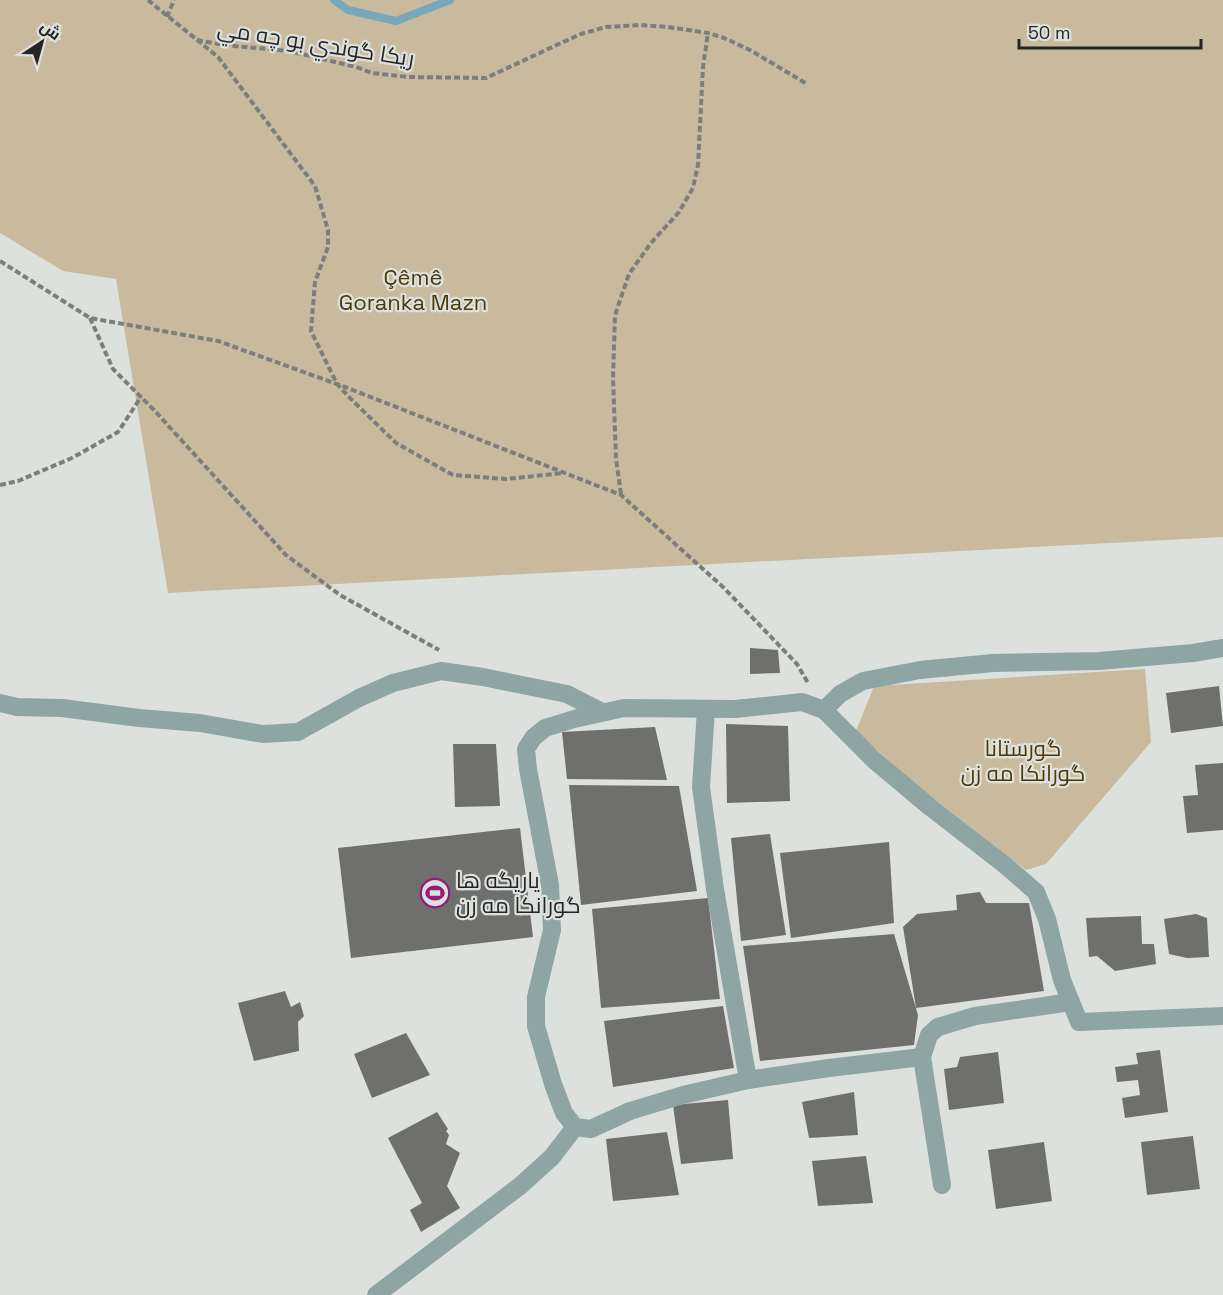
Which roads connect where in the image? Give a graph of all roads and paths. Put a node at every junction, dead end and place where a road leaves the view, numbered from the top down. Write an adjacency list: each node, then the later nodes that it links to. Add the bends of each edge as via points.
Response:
1 (148, 0): 3 (path, ريكا گوندي بو چه مي)
2 (174, 0): 3 (path)
3 (167, 17): 5 (path, ريكا گوندي بو چه مي)
4 (708, 33): 5 (path, ريكا گوندي بو چه مي, via 640,25 606,27 486,78 372,73 289,51); 6 (path, ريكا گوندي بو چه مي, via 750,50); 13 (path, via 693,188 679,212 629,274 615,315 613,378)
5 (196, 39): 9 (path, ريكا گوندي بو چه مي, via 218,57 315,186 328,230 328,247 315,282 311,331)
6 (807, 84)
7 (0, 261): 8 (path)
8 (90, 318): 9 (path, via 218,341); 10 (path, via 113,369)
9 (337, 384): 11 (path); 11 (path, ريكا گوندي بو چه مي, via 396,444 453,475 506,479)
10 (141, 397): 12 (path, via 118,432 72,459); 15 (path, via 286,555 340,595)
11 (565, 473): 13 (path)
12 (0, 485)
13 (621, 495): 18 (path, via 724,588 797,664)
14 (1223, 648): 18 (street, via 1099,661 993,663 920,670 863,681 840,694)
15 (442, 652)
16 (0, 704): 19 (street, via 200,723 263,734 298,732 393,683 441,671 567,694)
17 (706, 709): 18 (street, via 802,702); 19 (street, via 624,708); 23 (street, via 701,787)
18 (824, 710): 20 (street, via 874,760 1036,892)
19 (602, 712): 24 (street, via 545,728 526,748 550,885 552,930 536,997 536,1026 564,1113)
20 (1071, 1002): 21 (street, via 1079,1022); 22 (street, via 975,1016 938,1027 929,1035)
21 (1223, 1016)
22 (922, 1057): 23 (street); 25 (street)
23 (748, 1080): 24 (street, via 630,1111 591,1129)
24 (575, 1127): 26 (street, via 520,1186)
25 (942, 1185)
26 (376, 1295)

